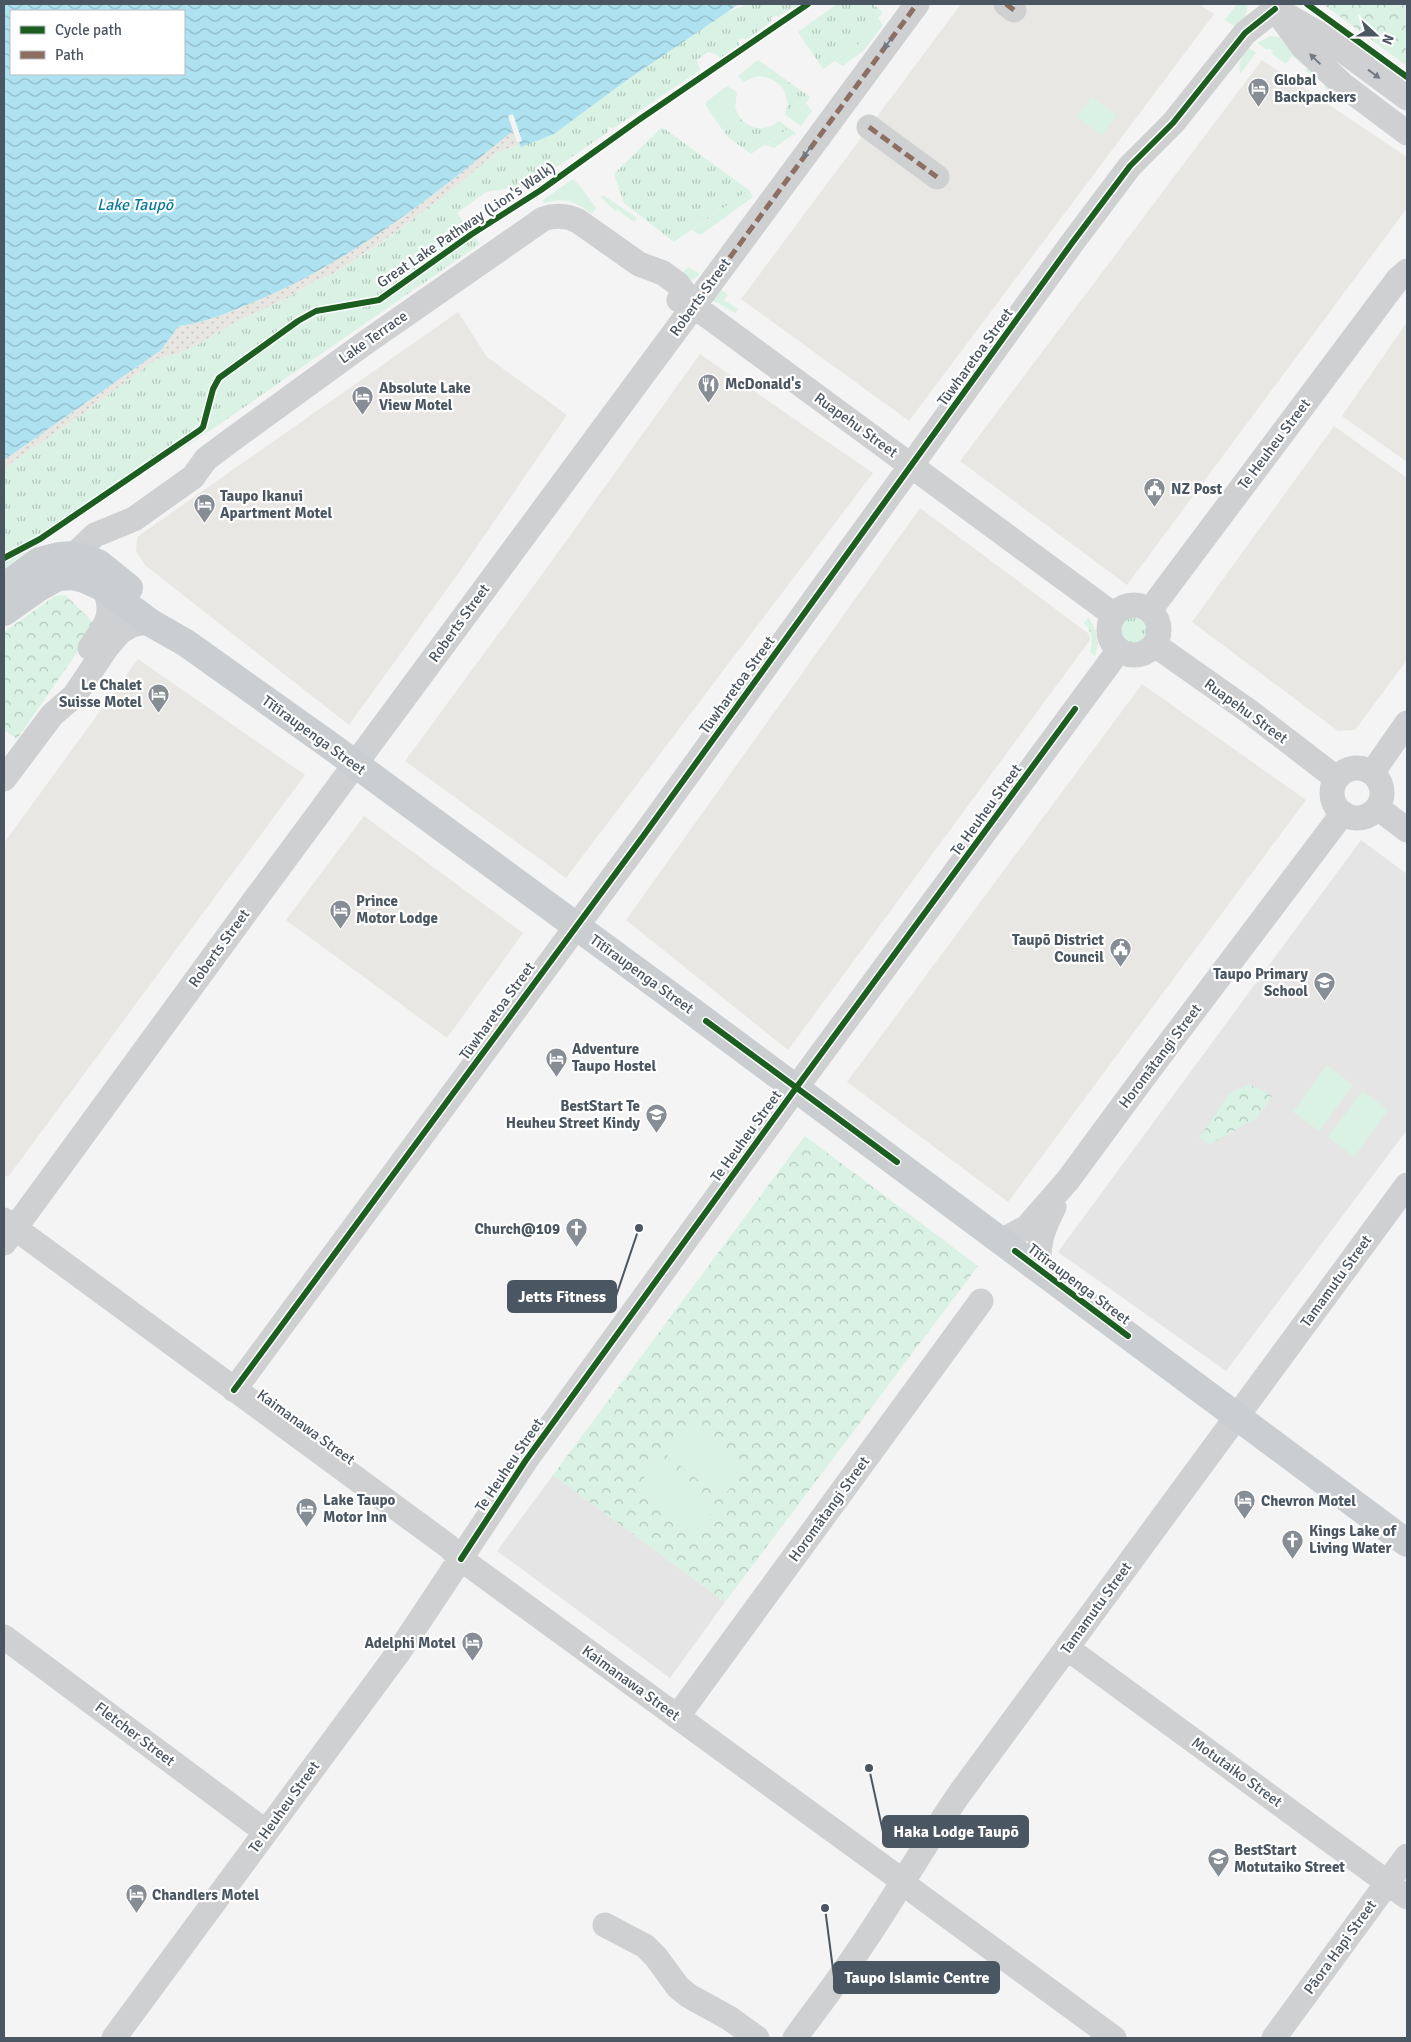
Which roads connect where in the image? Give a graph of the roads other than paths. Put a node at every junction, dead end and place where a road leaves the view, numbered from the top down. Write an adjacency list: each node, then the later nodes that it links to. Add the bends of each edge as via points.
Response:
1 (917, 4): 9 (street, Roberts Street, one-way to 9)
2 (1272, 6): 3 (street, one-way to 3, via 1323,36); 5 (street, one-way to 2, via 1343,85 1303,47); 11 (street, Tūwharetoa Street, via 1245,33 1173,123 1130,166)
3 (1407, 98)
4 (869, 127): 6 (street)
5 (1407, 133)
6 (937, 177)
7 (543, 219): 9 (street, Ruapehu Street, via 570,216 639,264 654,284 670,296); 10 (street, Lake Terrace, via 365,342)
8 (1404, 270): 18 (street, Te Heuheu Street)
9 (694, 306): 11 (street, Ruapehu Street); 27 (street, Roberts Street)
10 (206, 459): 12 (street, Lake Terrace, via 193,477); 14 (street, Lake Terrace, via 183,465)
11 (912, 465): 20 (street, Ruapehu Street); 34 (street, Tūwharetoa Street)
12 (118, 527): 13 (street, Lake Terrace, via 95,536); 15 (street, via 107,543 105,554)
13 (74, 556): 14 (main road, Lake Terrace); 15 (main road, Tītīraupenga Street, via 98,563); 17 (street, Lake Terrace, via 49,568)
14 (40, 561): 16 (main road, Lake Terrace)
15 (110, 583): 19 (main road, via 72,576 58,577); 21 (main road, Tītīraupenga Street); 22 (main road, Tītīraupenga Street, via 167,621); 25 (street, via 106,625 64,689)
16 (4, 588)
17 (4, 600)
18 (1150, 610): 20 (street, via 1135,604); 23 (street, via 1159,622)
19 (4, 612)
20 (1114, 615): 24 (street, via 1110,638)
21 (152, 623): 22 (main road, Tītīraupenga Street); 25 (street, via 141,623 120,632 74,696)
22 (186, 643): 27 (main road, Tītīraupenga Street)
23 (1155, 645): 24 (street, via 1150,651 1134,656); 29 (street, Ruapehu Street)
24 (1119, 650): 35 (street, Te Heuheu Street)
25 (52, 715): 30 (street)
26 (1407, 723): 28 (street)
27 (355, 764): 34 (main road, Tītīraupenga Street); 38 (street, Roberts Street)
28 (1372, 773): 29 (street, via 1356,768 1342,772); 31 (street, via 1382,787)
29 (1336, 778): 32 (street, via 1330,793 1332,802)
30 (4, 780)
31 (1378, 808): 32 (street, via 1364,817); 33 (street)
32 (1343, 813): 36 (street, Horomātangi Street)
33 (1407, 830)
34 (576, 926): 35 (main road, Tītīraupenga Street); 42 (street, Tūwharetoa Street)
35 (796, 1088): 39 (main road, Tītīraupenga Street); 45 (street, Te Heuheu Street, via 526,1460)
36 (1068, 1180): 39 (street, Horomātangi Street, via 1027,1227); 40 (street, Horomātangi Street, via 1042,1229)
37 (1407, 1186): 43 (street, Tamamutu Street)
38 (7, 1230): 42 (street, Kaimanawa Street)
39 (1001, 1241): 40 (main road, Tītīraupenga Street)
40 (1040, 1269): 43 (main road, Tītīraupenga Street)
41 (981, 1301): 48 (street, Horomātangi Street)
42 (234, 1390): 45 (street, Kaimanawa Street, via 448,1546)
43 (1236, 1417): 44 (main road, Tītīraupenga Street); 47 (street, Tamamutu Street)
44 (1407, 1543)
45 (461, 1559): 48 (street, Kaimanawa Street); 49 (street, Te Heuheu Street, via 398,1653)
46 (4, 1637): 49 (street, Fletcher Street)
47 (1067, 1648): 51 (street, Tamamutu Street, via 960,1793 924,1845); 52 (street, Motutaiko Street)
48 (677, 1716): 51 (street, Kaimanawa Street)
49 (266, 1832): 55 (street, Te Heuheu Street)
50 (1407, 1856): 52 (street, Pāora Hapi Street)
51 (903, 1883): 57 (street, Tamamutu Street, via 858,1952); 58 (street, Kaimanawa Street)
52 (1388, 1883): 53 (street, Motutaiko Street); 59 (street, Pāora Hapi Street)
53 (1407, 1898)
54 (605, 1925): 56 (street, via 645,1946 678,1987)
55 (114, 2038)
56 (757, 2038)
57 (795, 2038)
58 (1114, 2038)
59 (1274, 2038)

